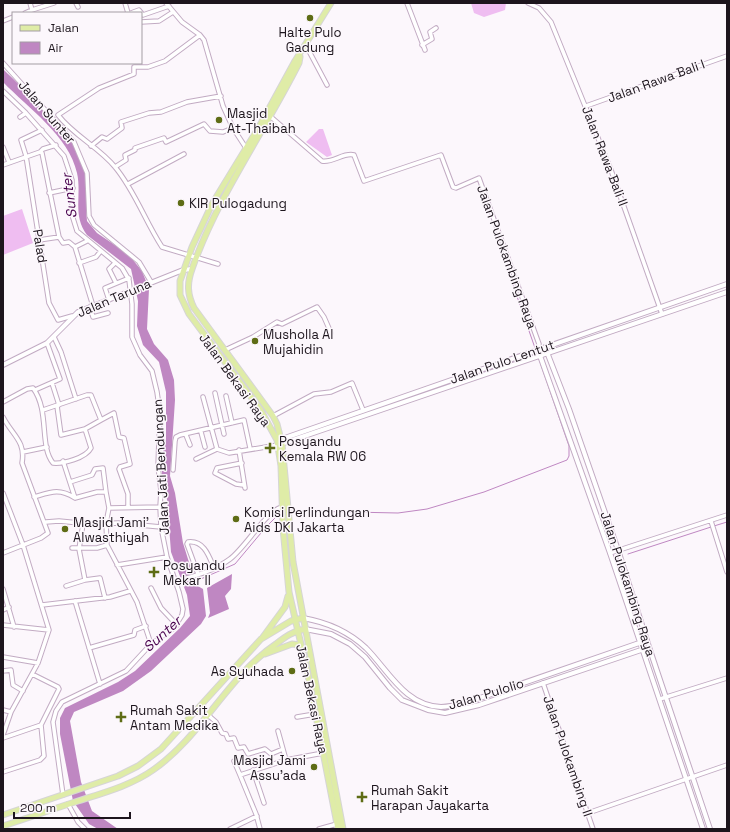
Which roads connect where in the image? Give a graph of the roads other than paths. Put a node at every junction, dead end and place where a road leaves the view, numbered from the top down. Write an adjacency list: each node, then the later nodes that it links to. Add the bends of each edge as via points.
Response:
1 (30, 3): 9 (street)
2 (54, 3): 9 (street)
3 (125, 3): 11 (street)
4 (331, 3): 18 (main road, Jalan Bekasi Raya)
5 (407, 3): 17 (street)
6 (528, 3): 8 (street)
7 (168, 4): 12 (street); 13 (street)
8 (536, 4): 26 (street, Jalan Rawa Bali II, via 551,22)
9 (32, 10): 10 (street)
10 (27, 12)
11 (130, 12)
12 (173, 12): 14 (street, via 159,21); 16 (street)
13 (142, 14)
14 (142, 22)
15 (436, 28): 17 (street, via 430,32 432,39)
16 (200, 35): 25 (street, via 207,45); 33 (street, via 167,60 148,66 133,67 134,74 99,88 59,114)
17 (422, 45): 19 (street)
18 (305, 46): 22 (street); 23 (main road, Jalan Bekasi Raya, via 299,63)
19 (425, 50)
20 (727, 56): 26 (street, Jalan Rawa Bali I)
21 (3, 63): 59 (street, Jalan Sunter, via 74,142 87,174 89,216 94,225 139,262)
22 (327, 85)
23 (284, 87): 29 (main road, Jalan Bekasi Raya); 35 (main road, Jalan Bekasi Raya)
24 (3, 91): 27 (street)
25 (221, 96): 30 (street); 33 (street, via 187,102 161,112 121,122 122,128 107,139 102,137)
26 (586, 106): 65 (street, Jalan Rawa Bali II)
27 (26, 113): 28 (street); 31 (street)
28 (20, 117)
29 (271, 117): 51 (main road, Jalan Bekasi Raya, via 223,195); 72 (street, Jalan Pulokambing Raya, via 322,161 354,155 364,181 441,155 453,187 479,178)
30 (233, 128): 35 (street); 41 (street, via 223,132 210,131 204,124 166,142 164,138 135,148 125,156 126,160)
31 (42, 130): 32 (street); 38 (street, Palad, via 21,140)
32 (55, 144): 36 (street); 43 (street, via 68,164)
33 (91, 146): 41 (street)
34 (3, 147): 39 (street)
35 (246, 148): 50 (main road, Jalan Bekasi Raya, via 212,204)
36 (40, 152): 38 (street); 44 (street)
37 (184, 154): 42 (street)
38 (26, 156): 39 (street); 46 (street, Palad)
39 (9, 162): 40 (street)
40 (3, 165)
41 (115, 167): 42 (street)
42 (128, 184): 50 (street, via 162,247)
43 (73, 188): 44 (street); 47 (street, via 74,223)
44 (49, 193): 45 (street)
45 (59, 237): 46 (street); 48 (street, via 62,243 69,242)
46 (39, 240): 68 (street, Palad, via 49,303 58,320)
47 (87, 241): 48 (street); 49 (street)
48 (75, 247): 52 (street)
49 (100, 252): 52 (street, via 96,257); 53 (street)
50 (190, 254): 51 (street); 56 (main road, Jalan Bekasi Raya)
51 (196, 256): 54 (street); 55 (main road, Jalan Bekasi Raya)
52 (79, 263): 64 (street)
53 (115, 263): 57 (street); 58 (street, via 109,269)
54 (218, 264)
55 (192, 269): 56 (street, Jalan Taruna); 74 (main road, Jalan Bekasi Raya, via 188,284 189,298)
56 (183, 270): 59 (street, Jalan Taruna); 99 (main road, Jalan Bekasi Raya, via 180,286 184,306 195,325 260,409)
57 (128, 278): 58 (street); 61 (street, Jalan Jati Bendungan)
58 (116, 283): 63 (street, via 105,288)
59 (150, 283): 61 (street, Jalan Taruna)
60 (727, 284): 65 (street, Jalan Pulo Lentut)
61 (132, 291): 63 (street, Jalan Taruna); 117 (street, Jalan Jati Bendungan, via 132,337 140,355 152,370 160,413)
62 (727, 292): 67 (street, Jalan Pulo Lentut)
63 (109, 300): 64 (street, Jalan Taruna)
64 (92, 306): 66 (street, via 93,318); 68 (street, Jalan Taruna)
65 (660, 308): 67 (street, Jalan Rawa Bali II); 73 (street, Jalan Pulo Lentut)
66 (108, 313)
67 (662, 314): 76 (street, Jalan Pulo Lentut)
68 (72, 316): 70 (street, Jalan Taruna)
69 (331, 333): 74 (street, via 318,307 282,324 277,322)
70 (54, 337): 71 (street, Jalan Taruna); 84 (street)
71 (47, 343): 78 (street, Jalan Taruna); 79 (street, via 59,380)
72 (539, 344): 73 (street, Jalan Pulokambing Raya); 75 (street, Jalan Pulokambing Raya)
73 (545, 348): 75 (street, Jalan Pulo Lentut); 76 (street, Jalan Pulokambing Raya)
74 (225, 350): 89 (main road, Jalan Bekasi Raya)
75 (536, 350): 77 (street, Jalan Pulokambing Raya); 88 (street, Jalan Pulo Lentut)
76 (547, 353): 77 (street, Jalan Pulo Lentut); 131 (street, Jalan Pulokambing Raya)
77 (538, 356): 99 (street, Jalan Pulo Lentut); 133 (street, Jalan Pulokambing Raya)
78 (3, 365)
79 (52, 383): 80 (street); 86 (street)
80 (35, 390): 85 (street, via 31,387); 87 (street)
81 (215, 393): 93 (street)
82 (226, 396): 92 (street)
83 (203, 397): 94 (street)
84 (76, 399): 86 (street); 91 (street, via 91,395)
85 (3, 402)
86 (58, 405): 87 (street); 95 (street, via 59,432 62,435)
87 (43, 410): 101 (street)
88 (363, 410): 89 (street, via 352,383 331,392 314,394); 99 (street, Jalan Pulo Lentut)
89 (273, 416): 99 (main road, Jalan Bekasi Raya)
90 (3, 417): 106 (street, via 18,438)
91 (101, 420): 95 (street); 116 (street, via 114,413 119,437 124,438 130,464 119,468 128,494)
92 (232, 423): 93 (street); 103 (street, via 245,421)
93 (222, 426): 94 (street); 98 (street)
94 (212, 428): 96 (street); 104 (street)
95 (85, 429): 108 (street, via 90,450)
96 (201, 432): 97 (street); 102 (street)
97 (186, 434): 100 (street); 110 (street, via 176,438)
98 (224, 434)
99 (278, 442): 103 (street); 118 (main road, Jalan Bekasi Raya)
100 (190, 445)
101 (47, 447): 106 (street); 108 (street, via 55,464)
102 (205, 447)
103 (250, 448): 105 (street)
104 (217, 449): 105 (street, via 229,453); 107 (street)
105 (239, 450): 109 (street)
106 (23, 452): 114 (street, via 22,463)
107 (196, 459)
108 (63, 461): 111 (street)
109 (242, 463): 109 (street, via 217,468 215,474 244,487)
110 (173, 470)
111 (70, 482): 112 (street, via 92,475 95,470 103,468); 115 (street)
112 (106, 492): 115 (street); 119 (street)
113 (3, 493): 127 (street)
114 (34, 497): 115 (street, via 52,491 63,492); 122 (street)
115 (75, 498)
116 (128, 506): 117 (street); 119 (street)
117 (160, 507): 126 (street, Jalan Jati Bendungan)
118 (284, 507): 121 (main road, Jalan Bekasi Raya); 136 (street, via 269,516 230,559)
119 (109, 508): 124 (street)
120 (727, 515): 123 (street)
121 (286, 518): 145 (main road, Jalan Bekasi Raya); 151 (main road, Jalan Bekasi Raya)
122 (46, 522): 125 (street); 127 (street, via 46,536)
123 (712, 522): 131 (street); 137 (street)
124 (106, 523): 125 (street); 126 (street); 128 (street)
125 (83, 524): 130 (street)
126 (161, 527): 134 (street, Jalan Jati Bendungan)
127 (23, 545): 132 (street); 148 (street)
128 (107, 545): 130 (street); 135 (street)
129 (72, 548): 130 (street)
130 (79, 549): 139 (street)
131 (618, 550): 133 (street); 163 (street, Jalan Pulokambing Raya)
132 (3, 553)
133 (610, 553): 164 (street, Jalan Pulokambing Raya)
134 (167, 557): 135 (street); 140 (street, Jalan Jati Bendungan)
135 (117, 565): 144 (street)
136 (214, 568): 138 (street); 138 (street, via 204,548 195,541 188,542)
137 (727, 572)
138 (197, 575): 140 (street)
139 (85, 580): 141 (street); 146 (street, via 100,578)
140 (177, 581): 154 (street, Jalan Jati Bendungan, via 183,610)
141 (66, 586)
142 (150, 588): 154 (street, via 161,608)
143 (3, 589): 149 (street)
144 (130, 591): 146 (street); 155 (street)
145 (289, 592): 152 (main road, Jalan Bekasi Raya); 162 (main road, via 285,607)
146 (105, 598): 147 (street)
147 (75, 601): 148 (street); 168 (street)
148 (42, 605): 159 (street)
149 (9, 607): 150 (street); 157 (street)
150 (3, 610)
151 (303, 618): 152 (main road); 156 (street, Jalan Pulolio); 158 (main road, Jalan Bekasi Raya)
152 (294, 620): 160 (main road, Jalan Bekasi Raya); 162 (main road)
153 (3, 625): 157 (street)
154 (177, 625): 165 (street)
155 (146, 626): 165 (street); 168 (street, via 135,630 134,634)
156 (333, 626): 161 (street); 173 (street, Jalan Pulolio, via 358,641)
157 (14, 627): 159 (street)
158 (305, 629): 160 (main road); 161 (street, Jalan Pulolio); 181 (main road, Jalan Bekasi Raya)
159 (49, 630): 172 (street)
160 (297, 631): 166 (main road, Jalan Bekasi Raya); 170 (main road)
161 (331, 634): 174 (street, Jalan Pulolio, via 358,651)
162 (261, 639): 206 (main road, via 161,749 131,770)
163 (646, 640): 164 (street, Jalan Pulolio); 167 (street, Jalan Pulokambing Raya)
164 (641, 642): 169 (street, Jalan Pulokambing Raya); 182 (street, Jalan Pulolio)
165 (151, 644): 179 (street, via 126,671)
166 (300, 645): 170 (main road, via 292,644); 181 (main road, Jalan Bekasi Raya)
167 (648, 647): 169 (street, Jalan Pulolio); 183 (street, Jalan Pulokambing Raya)
168 (89, 648): 179 (street)
169 (643, 649): 178 (street, Jalan Pulolio); 186 (street, Jalan Pulokambing Raya)
170 (259, 657): 191 (main road, via 242,673)
171 (3, 658): 172 (street)
172 (38, 663): 176 (street)
173 (380, 665): 174 (street); 184 (street, Jalan Pulolio, via 400,688 415,699 432,706 452,706)
174 (376, 669): 187 (street, Jalan Pulolio, via 402,700 428,710 445,713)
175 (3, 671): 180 (street, via 11,670 13,685)
176 (32, 674): 180 (street); 193 (street, via 59,689)
177 (727, 678): 183 (street)
178 (542, 683): 185 (street, Jalan Pulolio); 210 (street, Jalan Pulokambing II)
179 (100, 684): 206 (street, via 62,702 53,717 54,742)
180 (23, 691): 189 (street)
181 (314, 693): 190 (main road, Jalan Bekasi Raya); 220 (main road, Jalan Bekasi Raya)
182 (494, 693): 184 (street, Jalan Pulolio); 185 (street)
183 (666, 697): 186 (street); 204 (street, Jalan Pulokambing Raya)
184 (477, 699): 187 (street)
185 (496, 699): 187 (street, Jalan Pulolio)
186 (660, 699): 205 (street, Jalan Pulokambing Raya)
187 (479, 705)
188 (3, 710): 189 (street)
189 (11, 712): 195 (street)
190 (315, 714): 192 (street); 197 (main road, Jalan Bekasi Raya)
191 (208, 715): 196 (street, via 228,739 234,738 238,748 244,746 248,754 265,749 271,754); 208 (main road, via 153,770 124,785)
192 (297, 717)
193 (42, 726): 195 (street); 202 (street, via 44,754 41,759)
194 (278, 731): 196 (street)
195 (3, 737)
196 (283, 749): 198 (street)
197 (323, 754): 198 (street); 215 (main road, Jalan Bekasi Raya)
198 (286, 760): 201 (street)
199 (234, 761): 203 (street)
200 (727, 765): 204 (street)
201 (253, 770): 203 (street); 207 (street)
202 (3, 772)
203 (240, 775): 212 (street)
204 (693, 777): 205 (street); 223 (street, Jalan Pulokambing Raya)
205 (687, 779): 210 (street); 222 (street, Jalan Pulokambing Raya)
206 (65, 794): 209 (main road)
207 (264, 803)
208 (70, 804): 213 (main road); 216 (street, via 78,822)
209 (15, 811): 211 (main road); 213 (main road)
210 (588, 813): 221 (street, Jalan Pulokambing II)
211 (3, 815)
212 (257, 816): 217 (street); 218 (street)
213 (19, 821): 214 (main road)
214 (3, 826)
215 (338, 827): 219 (street)
216 (85, 829)
217 (230, 829)
218 (260, 829)
219 (319, 829)
220 (343, 829)
221 (593, 829)
222 (703, 829)
223 (710, 829)

